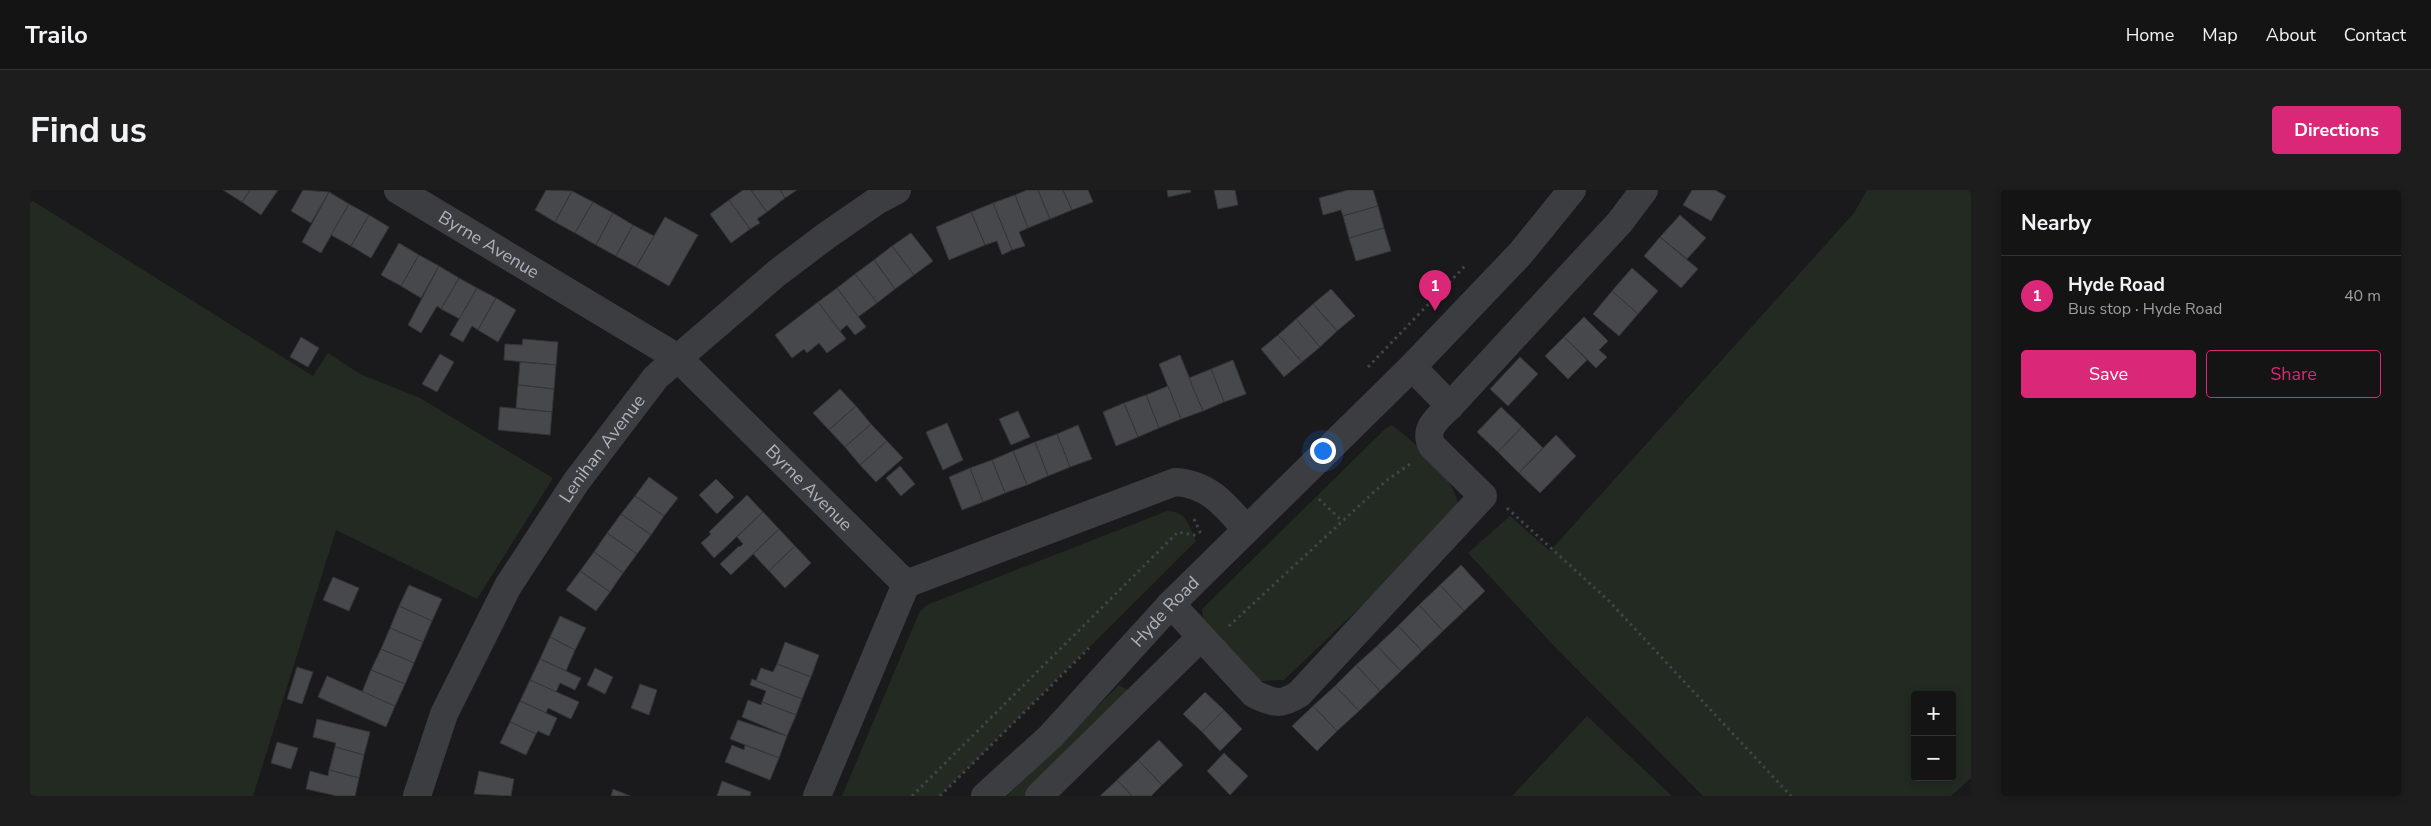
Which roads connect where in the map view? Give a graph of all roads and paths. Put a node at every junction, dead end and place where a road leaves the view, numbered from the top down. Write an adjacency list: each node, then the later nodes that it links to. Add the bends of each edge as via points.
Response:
1 (398, 190): 5 (street, Byrne Avenue)
2 (897, 190): 5 (street, Lenihan Avenue, via 805,252)
3 (1572, 190): 6 (street, Hyde Road, via 1520,254)
4 (1644, 190): 7 (street, via 1620,222)
5 (678, 358): 14 (street, Byrne Avenue); 17 (street, Lenihan Avenue, via 656,377 576,482 508,586 444,714)
6 (1412, 367): 7 (street); 13 (street, Hyde Road)
7 (1450, 406): 8 (street, via 1431,425 1428,438)
8 (1432, 446): 9 (street); 12 (path, via 1387,480)
9 (1484, 496): 16 (street, via 1299,694 1285,703 1271,702 1254,694); 22 (path, via 1501,502 1609,601)
10 (1318, 498): 12 (path)
11 (1192, 516): 19 (path, via 1202,536 1178,532)
12 (1342, 521): 16 (path)
13 (1246, 529): 14 (street, via 1207,490 1190,483 1175,482); 15 (street, Hyde Road)
14 (906, 584): 18 (street)
15 (1171, 604): 16 (street); 20 (street, Hyde Road, via 1051,736)
16 (1204, 642): 21 (street)
17 (417, 796)
18 (817, 796)
19 (912, 796)
20 (985, 796)
21 (1039, 796)
22 (1791, 796)

